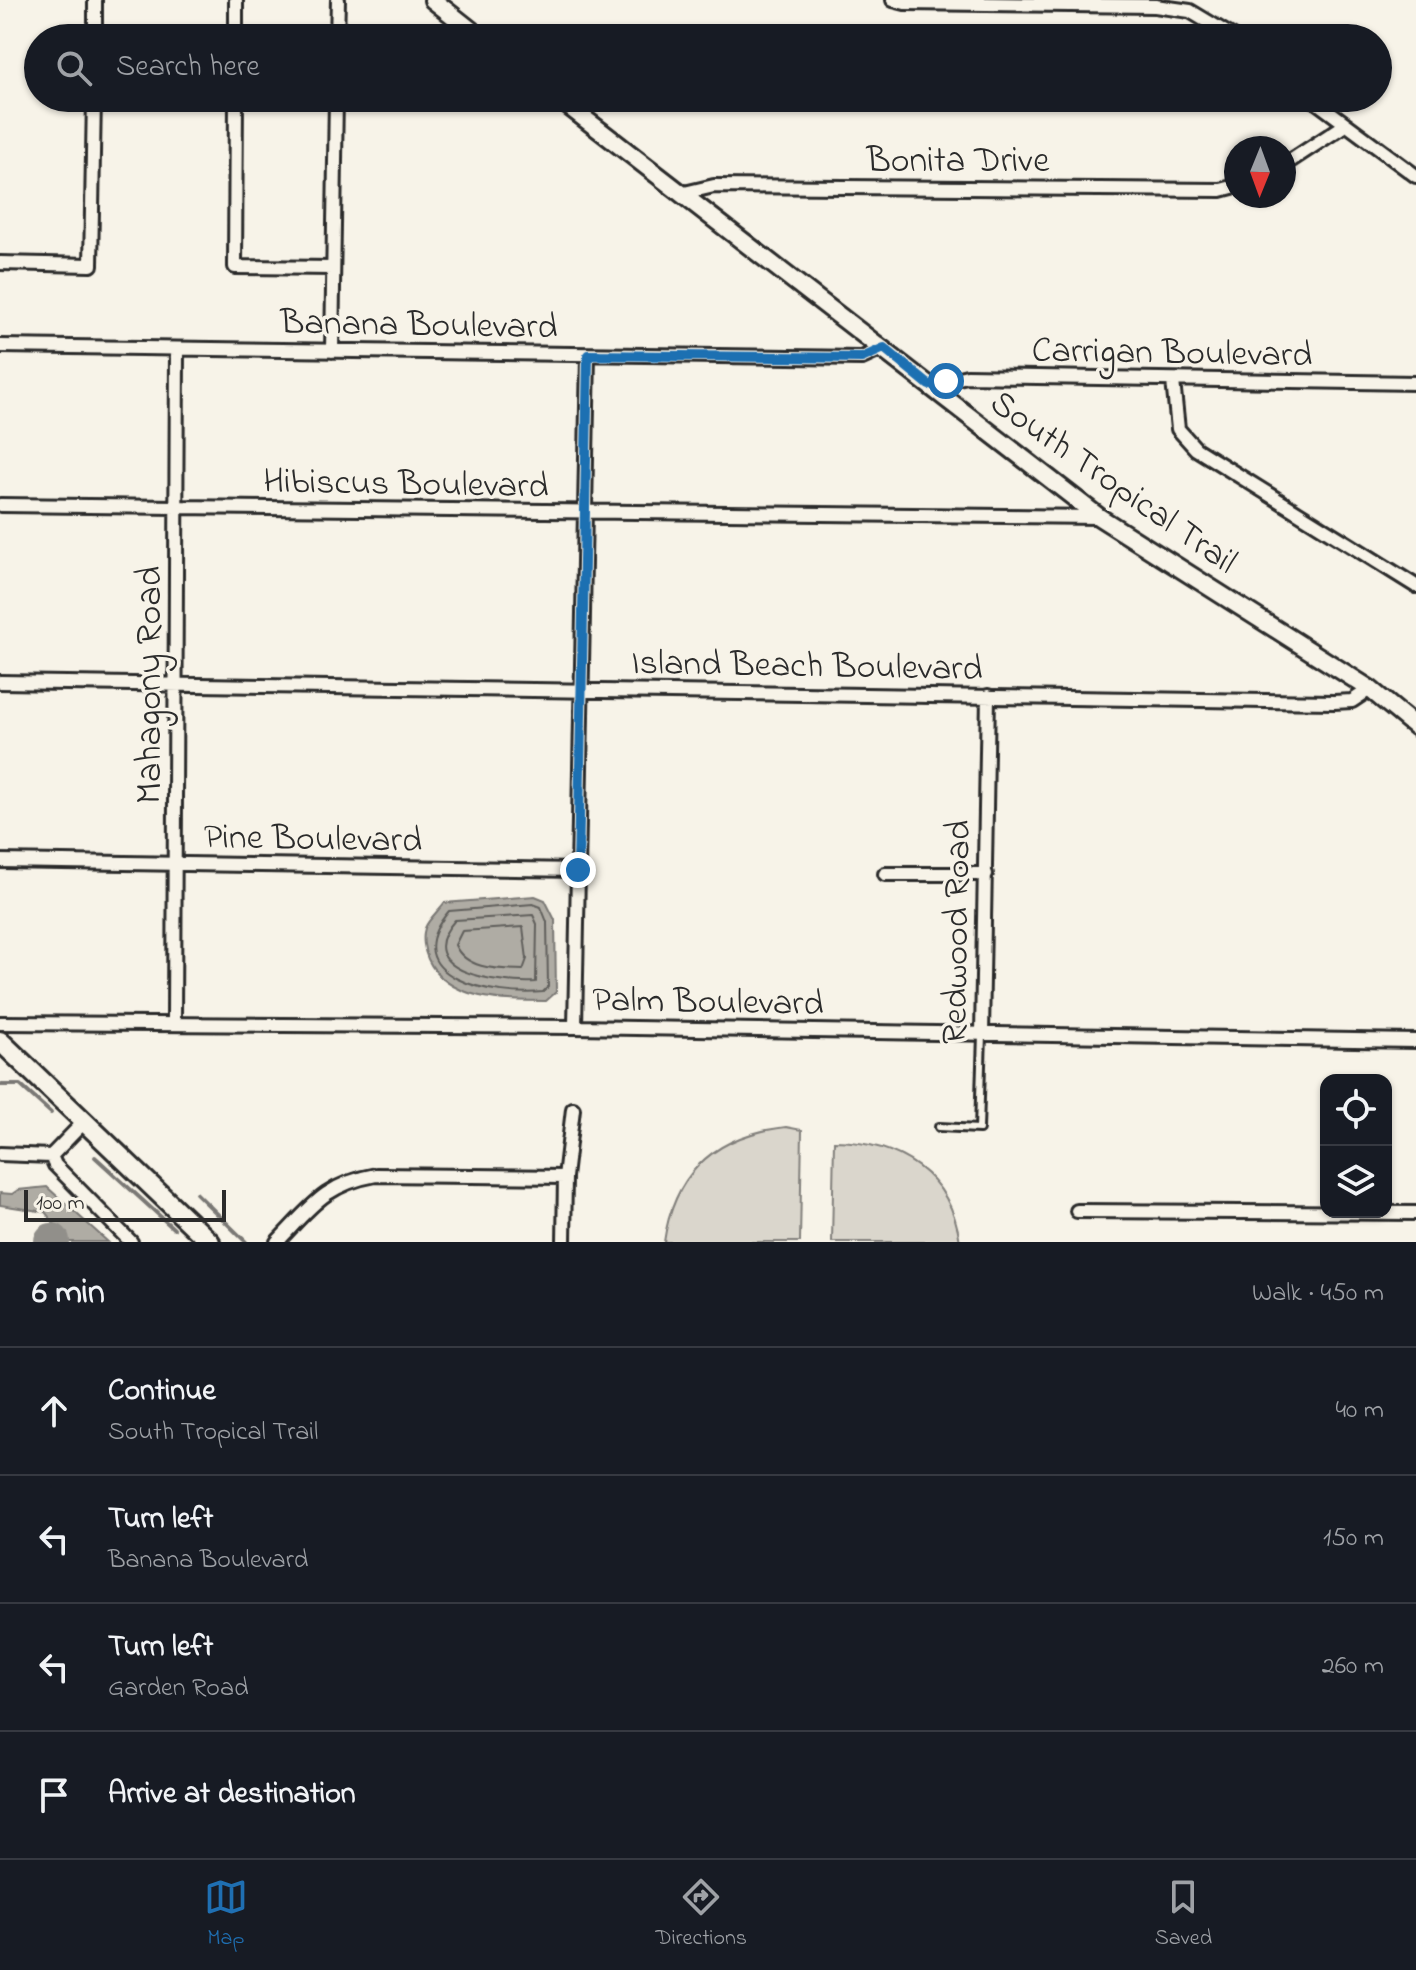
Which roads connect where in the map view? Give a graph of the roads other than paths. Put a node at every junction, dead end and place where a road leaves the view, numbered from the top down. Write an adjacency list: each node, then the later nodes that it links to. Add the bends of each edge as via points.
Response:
1 (95, 0): 6 (street)
2 (236, 0): 7 (street)
3 (338, 0): 8 (street)
4 (433, 0): 9 (street)
5 (893, 0): 10 (street, via 1155,6 1190,11)
6 (95, 24)
7 (236, 24)
8 (337, 24)
9 (463, 24)
10 (1212, 24)
11 (94, 112): 21 (street, via 91,265)
12 (236, 112): 22 (street, via 235,267)
13 (336, 112): 22 (street)
14 (576, 112): 20 (street, South Tropical Trail)
15 (1329, 112): 16 (street)
16 (1345, 125): 17 (street); 18 (street)
17 (1296, 157)
18 (1416, 176)
19 (1224, 189): 20 (street, Bonita Drive, via 714,186)
20 (680, 194): 24 (street, South Tropical Trail)
21 (0, 263)
22 (333, 268): 26 (street)
23 (0, 346): 25 (street, Banana Boulevard)
24 (884, 348): 27 (street, Banana Boulevard, via 862,358); 30 (street, South Tropical Trail)
25 (177, 349): 26 (street, Banana Boulevard); 32 (street, Mahagony Road)
26 (332, 351): 27 (street, Banana Boulevard)
27 (588, 355): 33 (street)
28 (1173, 381): 29 (street, Carrigan Boulevard); 30 (street, Carrigan Boulevard, via 967,376); 35 (street, via 1178,429 1196,449)
29 (1416, 383)
30 (929, 385): 34 (street, South Tropical Trail)
31 (0, 505): 32 (street, Hibiscus Boulevard)
32 (178, 507): 33 (street, Hibiscus Boulevard); 37 (street, Mahagony Road)
33 (585, 513): 34 (street, Hibiscus Boulevard); 38 (street)
34 (1099, 517): 39 (street, South Tropical Trail)
35 (1416, 586)
36 (0, 682): 37 (street, Island Beach Boulevard)
37 (178, 684): 38 (street, Island Beach Boulevard); 43 (street, Mahagony Road)
38 (582, 689): 40 (street, Island Beach Boulevard); 44 (street)
39 (1370, 689): 40 (street, Island Beach Boulevard, via 1352,701 1334,702); 41 (street, South Tropical Trail)
40 (988, 696): 46 (street, Redwood Road)
41 (1416, 727)
42 (0, 861): 43 (street, Pine Boulevard)
43 (176, 863): 44 (street, Pine Boulevard); 47 (street, Mahagony Road)
44 (578, 870): 49 (street)
45 (885, 874): 46 (street)
46 (986, 874): 50 (street, Redwood Road)
47 (174, 1022): 48 (street, Palm Boulevard); 49 (street, Palm Boulevard)
48 (0, 1023)
49 (575, 1027): 50 (street, Palm Boulevard)
50 (982, 1034): 52 (street, Palm Boulevard); 55 (lane, Redwood Road, via 979,1129)
51 (0, 1041): 54 (main road)
52 (1416, 1041)
53 (573, 1109): 58 (street)
54 (84, 1122): 57 (street); 62 (main road)
55 (939, 1127)
56 (0, 1154): 57 (street)
57 (51, 1156): 61 (street)
58 (565, 1177): 63 (street, via 354,1179 331,1188); 64 (street)
59 (1077, 1211): 60 (street)
60 (1416, 1213)
61 (131, 1242)
62 (210, 1242)
63 (277, 1242)
64 (564, 1242)

